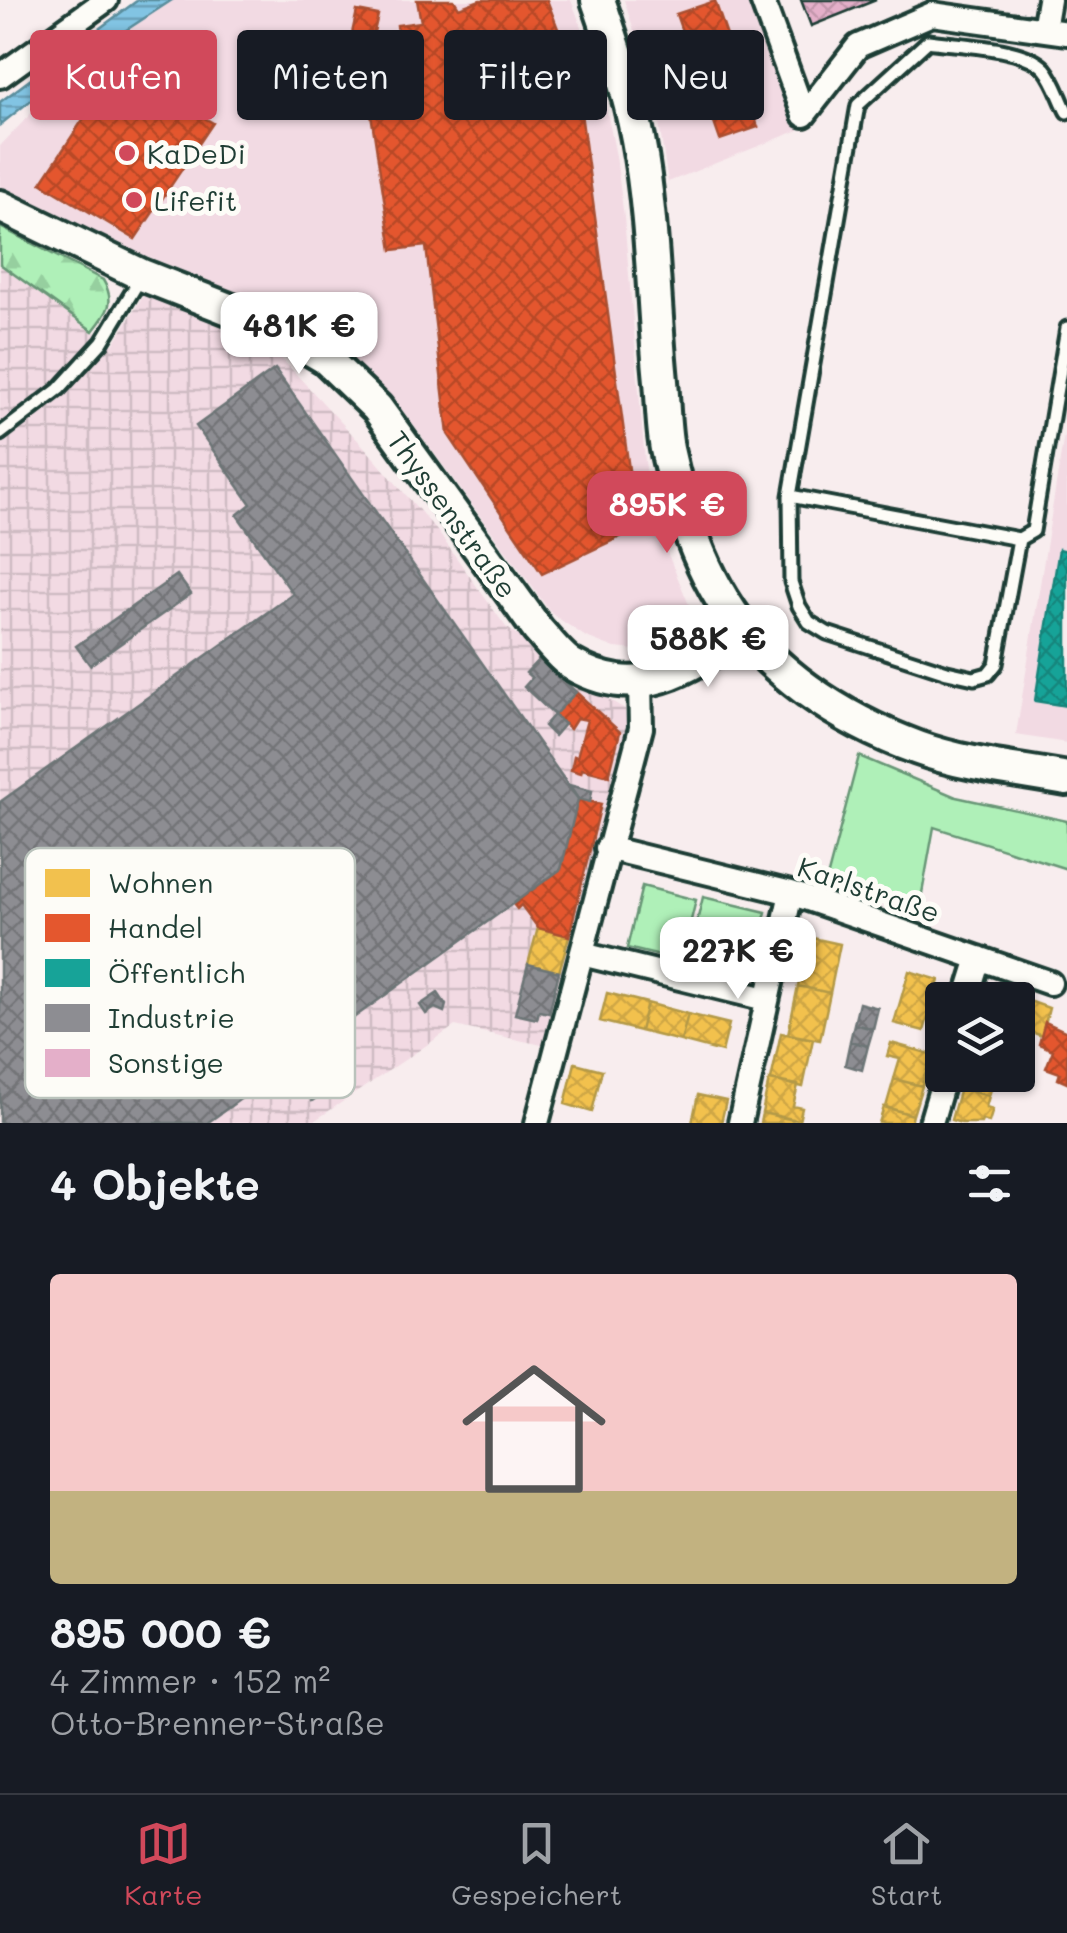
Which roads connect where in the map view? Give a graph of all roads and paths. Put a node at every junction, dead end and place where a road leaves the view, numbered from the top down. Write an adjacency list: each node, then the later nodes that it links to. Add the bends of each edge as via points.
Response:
1 (106, 0): 6 (street)
2 (598, 0): 14 (main road, via 638,140 667,447 701,557)
3 (762, 0): 5 (street, via 800,119 858,46 932,14)
4 (1049, 0): 5 (street)
5 (1056, 31)
6 (0, 76)
7 (1067, 112): 12 (lane, via 1032,58 928,41 858,104)
8 (0, 206): 9 (street, Thyssenstraße)
9 (142, 275): 11 (lane, via 102,342 59,389); 15 (street, Thyssenstraße, via 267,324 325,358 376,408 569,663 603,678)
10 (1067, 328): 13 (lane, via 1033,530)
11 (0, 434)
12 (790, 496): 13 (lane); 13 (lane, via 792,582 809,622 974,678 996,664)
13 (1019, 539)
14 (744, 630): 15 (street, via 678,672); 16 (main road, via 780,669 870,728 944,756)
15 (640, 683): 17 (street, via 641,728)
16 (1067, 780)
17 (608, 848): 18 (street, Karlstraße); 19 (street)
18 (790, 893): 20 (street, Karlstraße); 23 (street)
19 (582, 954): 23 (street); 25 (street)
20 (978, 958): 21 (street); 22 (street, Karlstraße)
21 (971, 982)
22 (1050, 983)
23 (766, 999): 26 (street)
24 (940, 1092): 27 (street)
25 (537, 1123)
26 (740, 1123)
27 (931, 1123)

